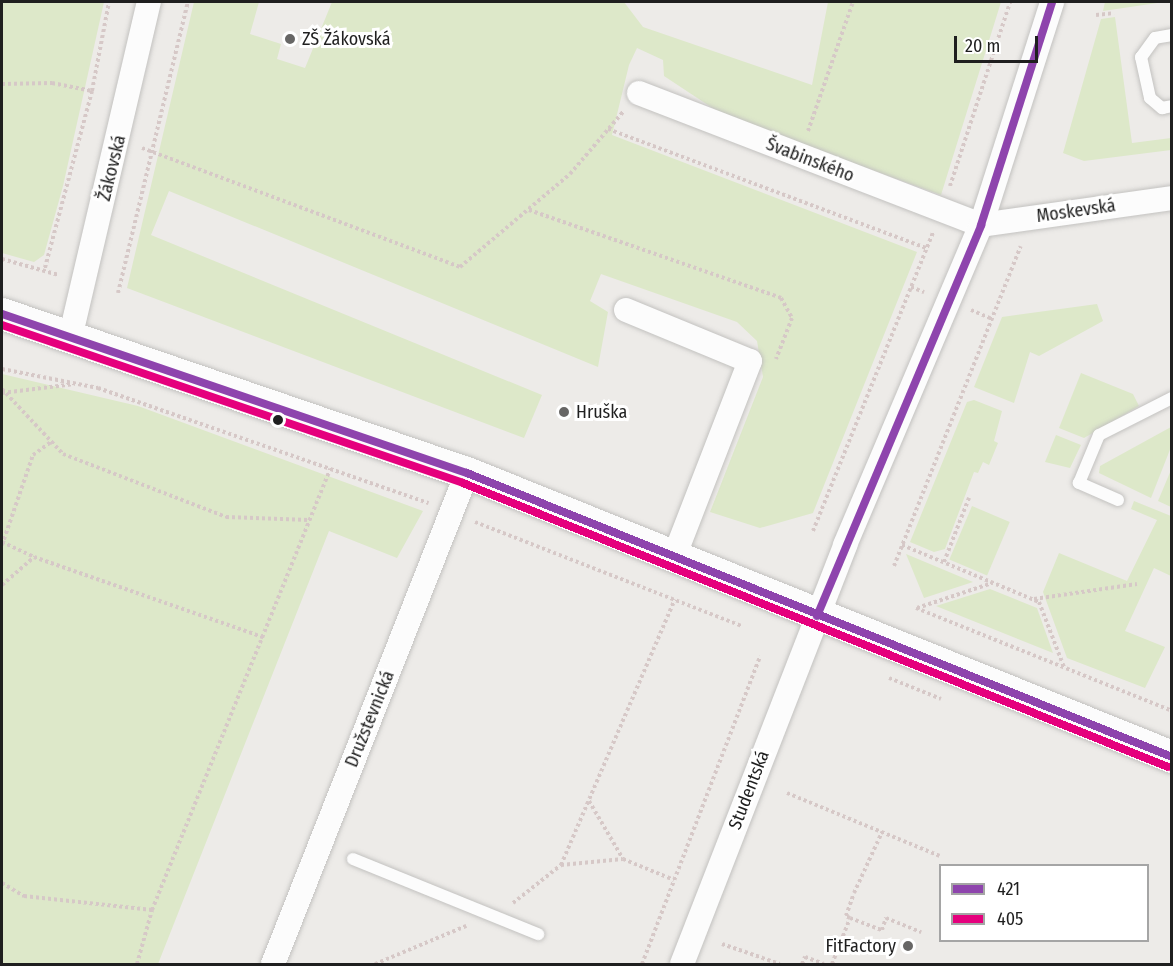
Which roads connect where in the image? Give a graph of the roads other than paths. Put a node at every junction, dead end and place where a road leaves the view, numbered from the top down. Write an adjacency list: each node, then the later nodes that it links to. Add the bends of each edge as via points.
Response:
1 (148, 2): 10 (street, Žákovská)
2 (1052, 2): 7 (street, Studentská)
3 (1172, 35): 5 (lane, via 1155,38 1142,57 1150,98 1162,108)
4 (639, 93): 7 (street, Švabinského)
5 (1172, 106)
6 (1172, 198): 7 (street, Moskevská)
7 (981, 225): 15 (street, Studentská)
8 (626, 310): 14 (street, via 750,361)
9 (2, 314): 10 (street)
10 (71, 333): 12 (street)
11 (1172, 398): 13 (lane, via 1099,435 1079,483)
12 (467, 473): 14 (street); 19 (street, Družstevnická)
13 (1118, 500)
14 (674, 557): 15 (street)
15 (817, 616): 16 (street); 20 (street, Studentská)
16 (1172, 757)
17 (353, 859): 18 (lane)
18 (538, 934)
19 (273, 964)
20 (682, 964)

